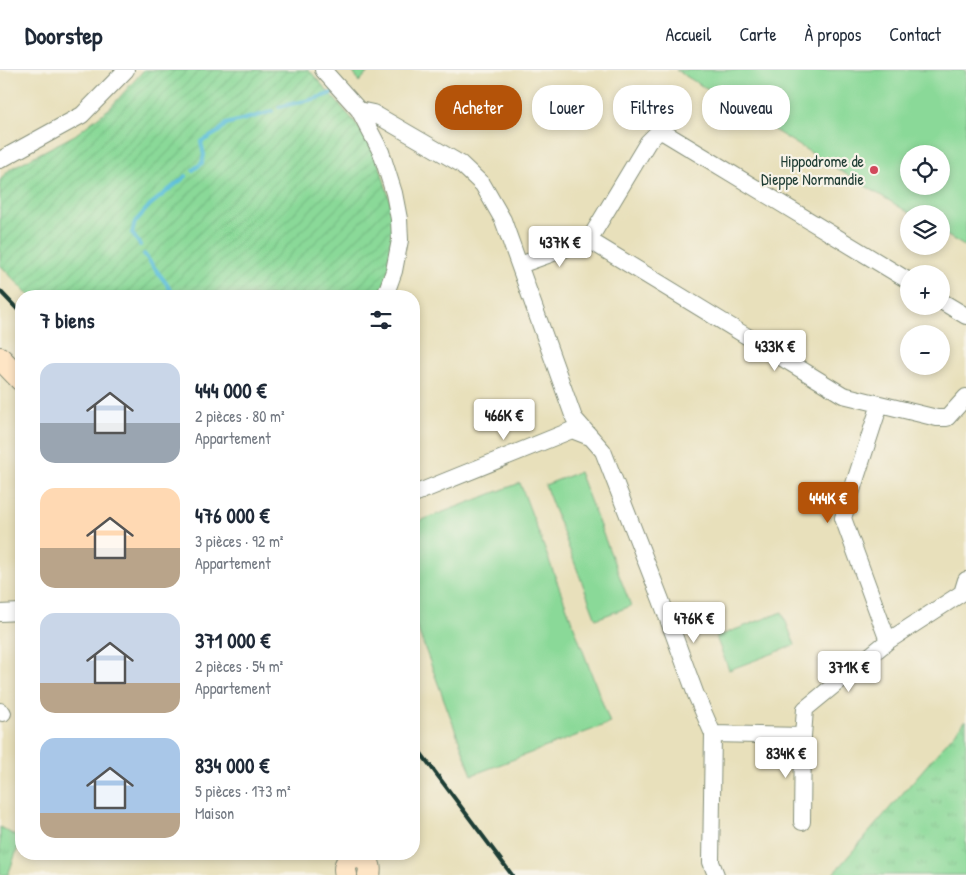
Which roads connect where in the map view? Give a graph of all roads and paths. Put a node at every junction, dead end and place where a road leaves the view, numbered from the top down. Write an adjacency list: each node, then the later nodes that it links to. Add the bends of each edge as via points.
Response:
1 (126, 70): 4 (street, via 82,115)
2 (323, 70): 3 (street)
3 (360, 110): 6 (street, via 373,112 461,164 483,184 503,220); 8 (street, via 381,152 399,219 397,260)
4 (0, 160)
5 (589, 240): 6 (street); 7 (street, via 648,142 663,132); 14 (street, via 843,395)
6 (520, 265): 15 (street, via 574,418)
7 (900, 276)
8 (387, 290)
9 (950, 306): 10 (street)
10 (966, 316)
11 (0, 358): 12 (main road)
12 (15, 374)
13 (966, 397): 14 (street, via 947,418)
14 (880, 404): 20 (street, via 843,518)
15 (594, 439): 16 (street, via 572,430); 21 (street, via 602,451)
16 (420, 492)
17 (966, 580): 20 (street, via 962,593)
18 (15, 612): 19 (street)
19 (0, 613)
20 (888, 641): 22 (street, via 804,709)
21 (714, 734): 22 (street); 26 (street, via 711,862)
22 (803, 736): 23 (street)
23 (802, 822)
24 (366, 860): 25 (main road, via 370,866)
25 (369, 875)
26 (716, 875)

